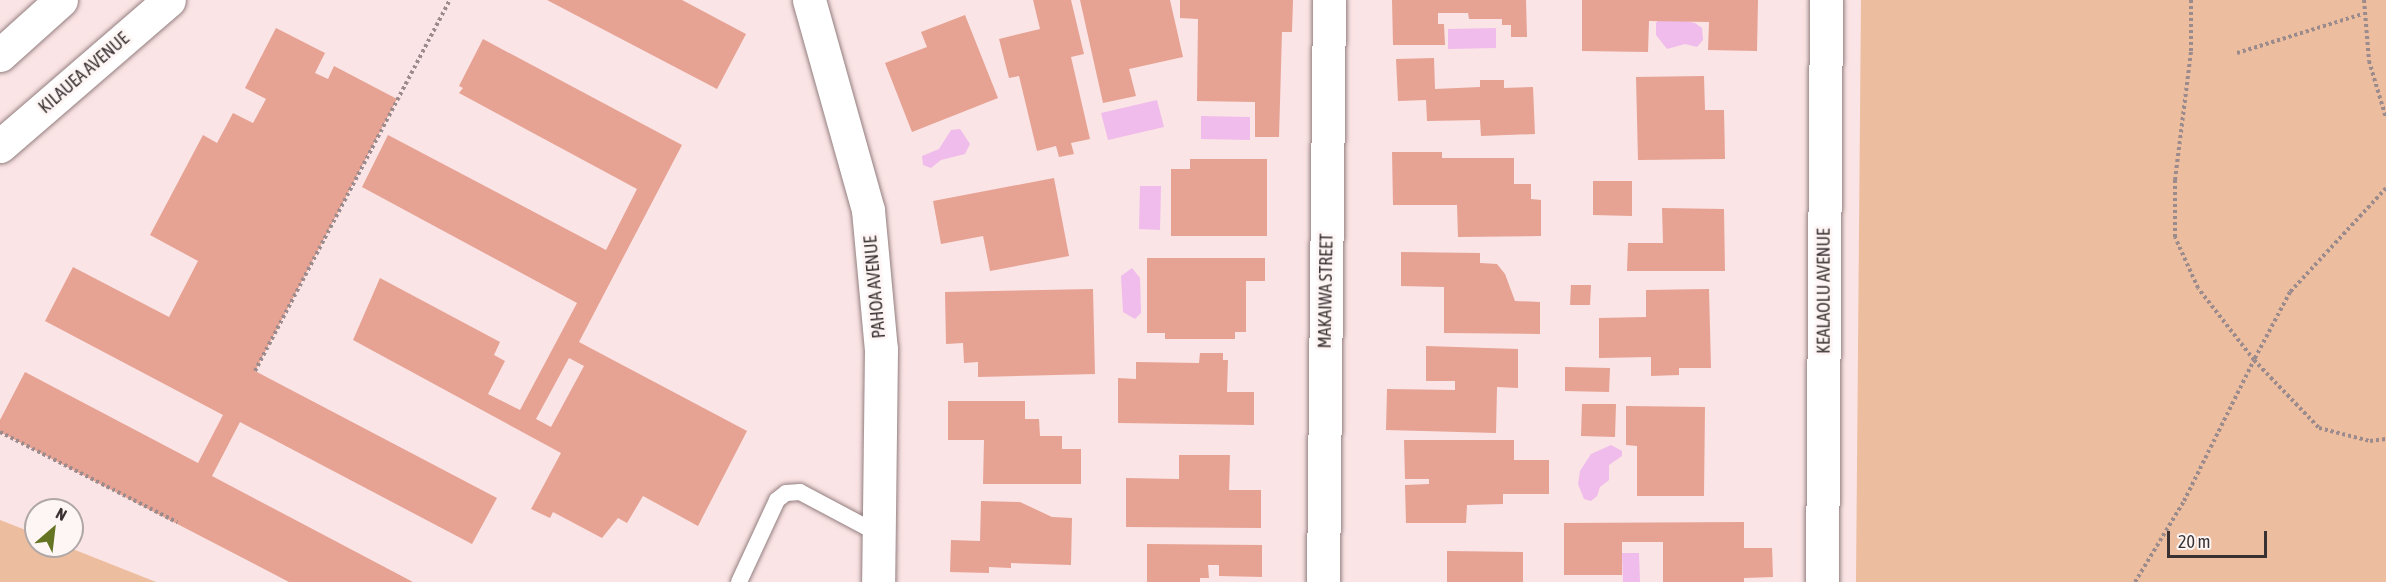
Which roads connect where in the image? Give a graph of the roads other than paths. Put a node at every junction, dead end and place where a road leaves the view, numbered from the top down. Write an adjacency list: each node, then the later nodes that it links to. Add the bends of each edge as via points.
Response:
1 (61, 0): 6 (street)
2 (169, 0): 7 (street, KILAUEA AVENUE)
3 (810, 0): 8 (street, PAHOA AVENUE, via 868,210 881,349)
4 (1329, 0): 11 (street, MAKAIWA STREET)
5 (1826, 0): 12 (street, KEALAOLU AVENUE)
6 (0, 55)
7 (0, 146)
8 (879, 534): 9 (lane, via 800,492 786,493 777,500); 10 (street, PAHOA AVENUE)
9 (739, 582)
10 (878, 582)
11 (1323, 582)
12 (1821, 582)

